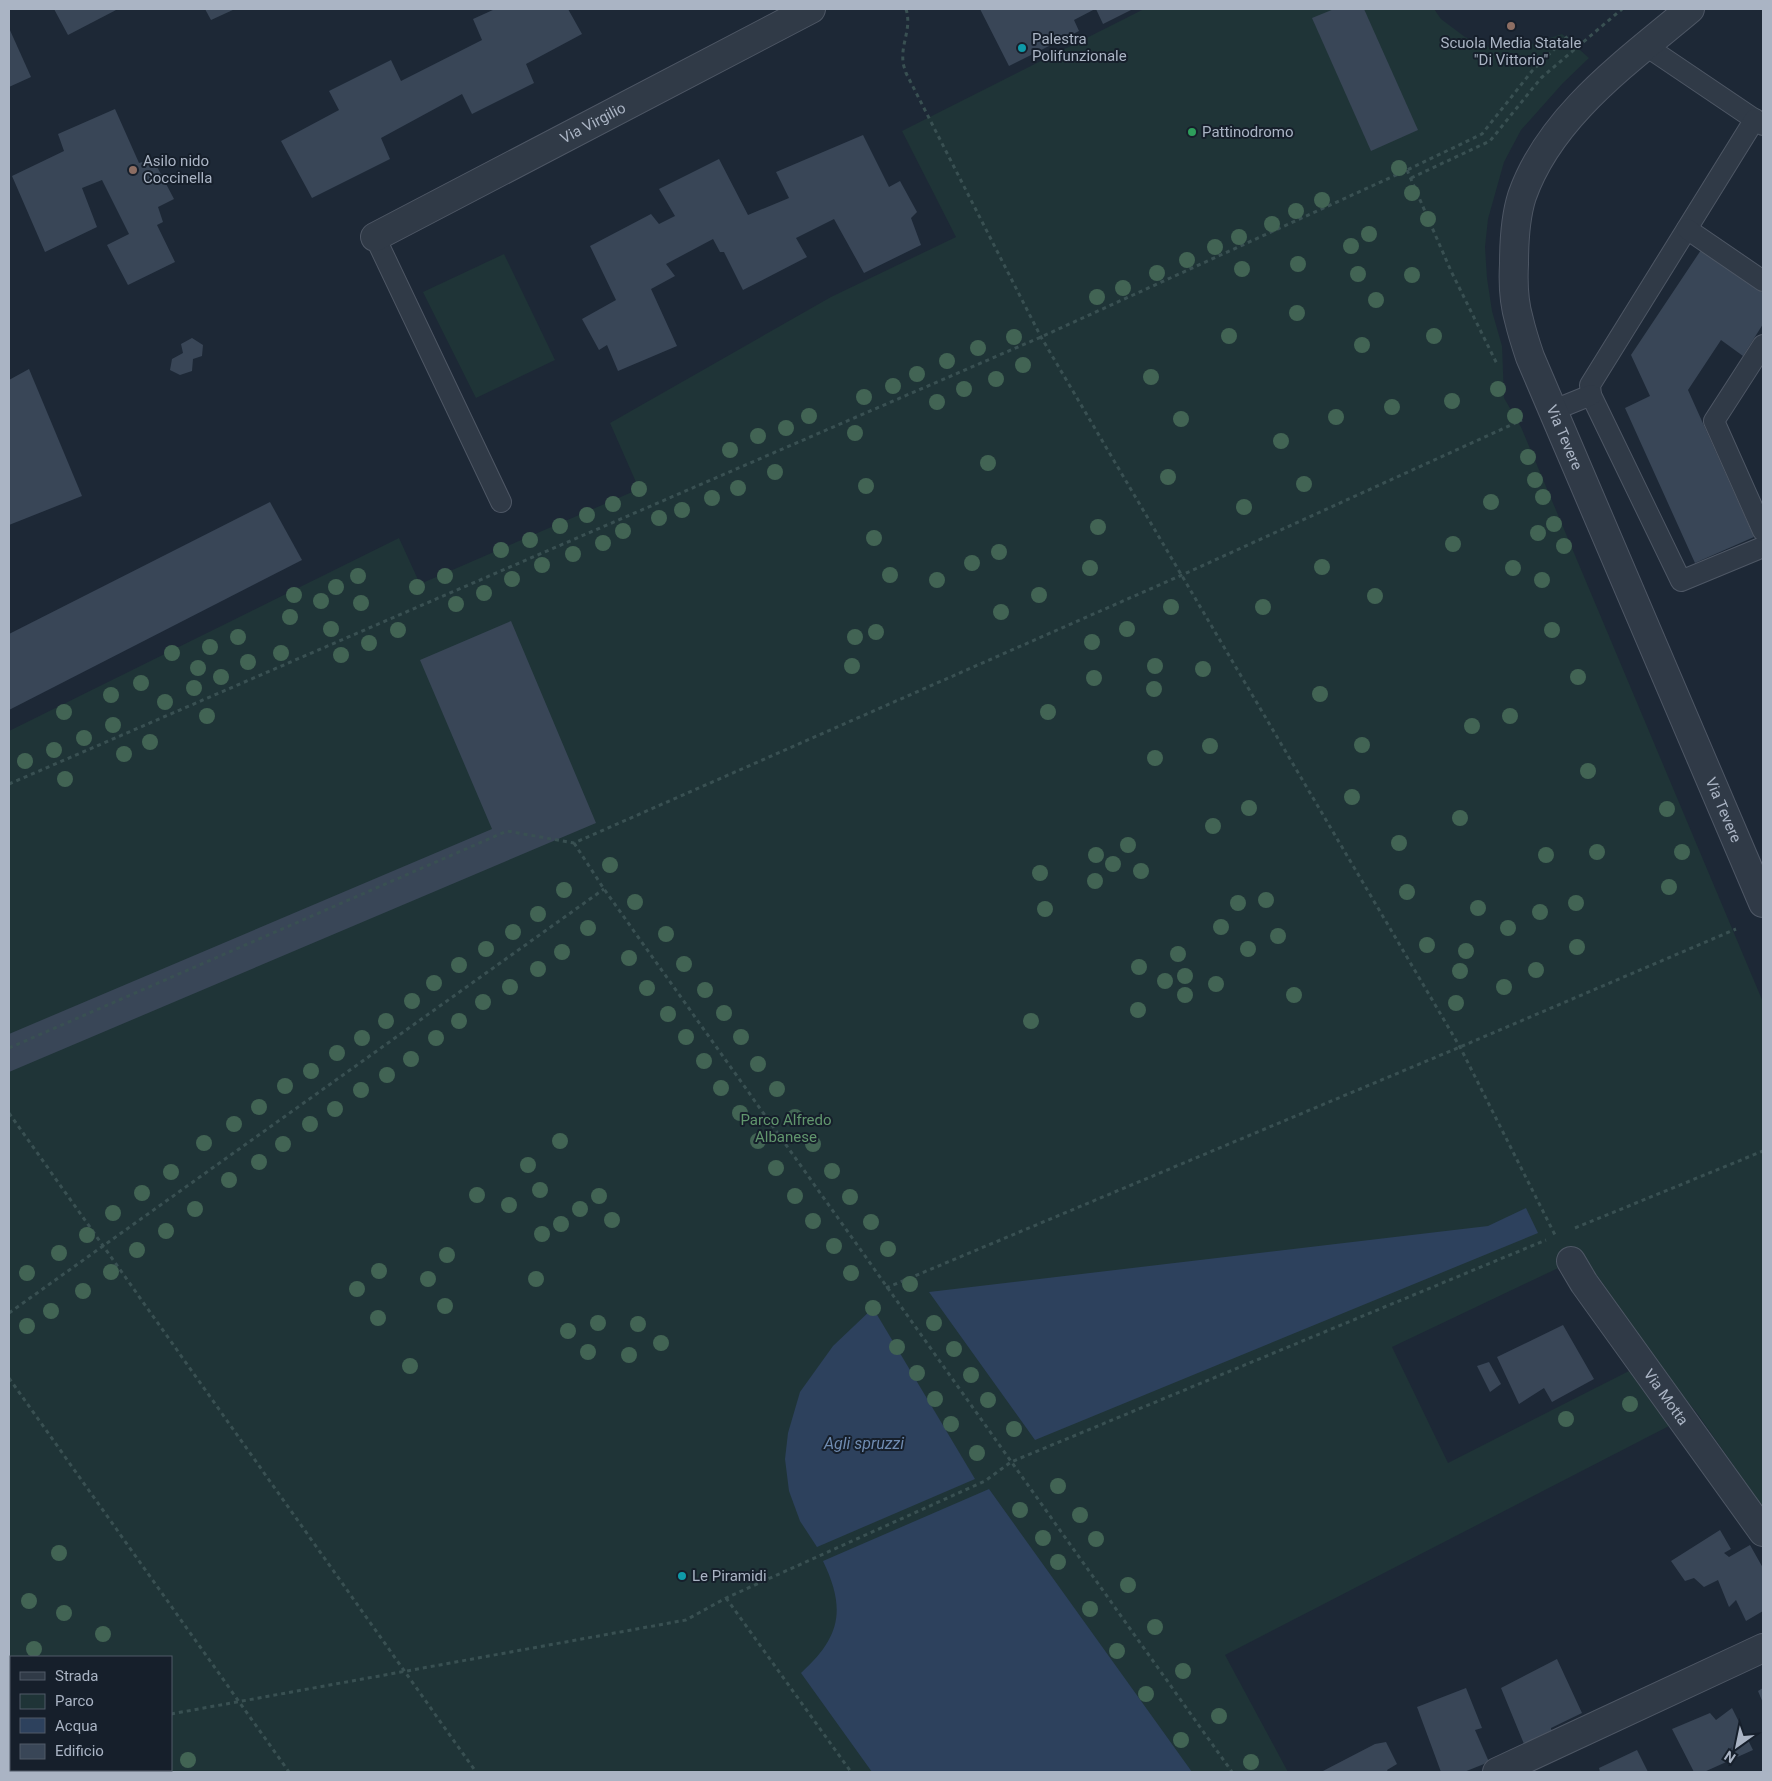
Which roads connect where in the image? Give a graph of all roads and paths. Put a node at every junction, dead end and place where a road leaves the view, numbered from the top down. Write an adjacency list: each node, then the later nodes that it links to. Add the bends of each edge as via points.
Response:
1 (811, 9): 11 (street, Via Virgilio)
2 (906, 9): 13 (path, via 908,28 902,60 906,73)
3 (1622, 9): 9 (path, via 1541,78 1490,141)
4 (1690, 9): 6 (street, Via Tevere)
5 (1570, 34): 8 (path, via 1532,71 1482,134)
6 (1646, 46): 7 (lane); 17 (street, Via Tevere, via 1594,92 1563,126 1539,159 1522,197 1514,239 1518,319 1530,357)
7 (1759, 122): 10 (lane)
8 (1407, 170): 9 (path); 13 (path)
9 (1411, 178): 15 (path, via 1451,271)
10 (1687, 230): 12 (lane); 16 (lane, via 1590,385)
11 (375, 237): 19 (lane)
12 (1763, 281)
13 (1041, 337): 22 (path); 23 (path)
14 (1763, 344): 20 (lane, via 1714,421)
15 (1498, 366)
16 (1591, 395): 17 (lane); 21 (lane, via 1681,581)
17 (1554, 410): 26 (street, Via Tevere)
18 (1524, 419): 22 (path)
19 (501, 502)
20 (1763, 530)
21 (1763, 546)
22 (1182, 576): 24 (path); 28 (path)
23 (9, 784)
24 (574, 842): 25 (path); 29 (path, via 507,831)
25 (604, 889): 34 (path); 36 (path)
26 (1763, 903)
27 (1736, 929): 28 (path)
28 (1460, 1047): 33 (path); 36 (path)
29 (9, 1048)
30 (9, 1113): 34 (path)
31 (1763, 1151): 32 (path)
32 (1574, 1229)
33 (1556, 1236): 35 (path); 39 (path)
34 (103, 1245): 37 (path); 43 (path)
35 (1572, 1261): 40 (street, Via Motta, via 1584,1283)
36 (886, 1288): 39 (path)
37 (9, 1313)
38 (9, 1378): 44 (path)
39 (1011, 1462): 41 (path, via 985,1481); 49 (path)
40 (1763, 1532)
41 (726, 1598): 43 (path, via 686,1620); 48 (path)
42 (1763, 1648): 50 (street)
43 (404, 1671): 44 (path); 47 (path)
44 (238, 1701): 45 (path); 46 (path)
45 (172, 1714)
46 (289, 1772)
47 (476, 1772)
48 (851, 1772)
49 (1232, 1772)
50 (1497, 1772)

